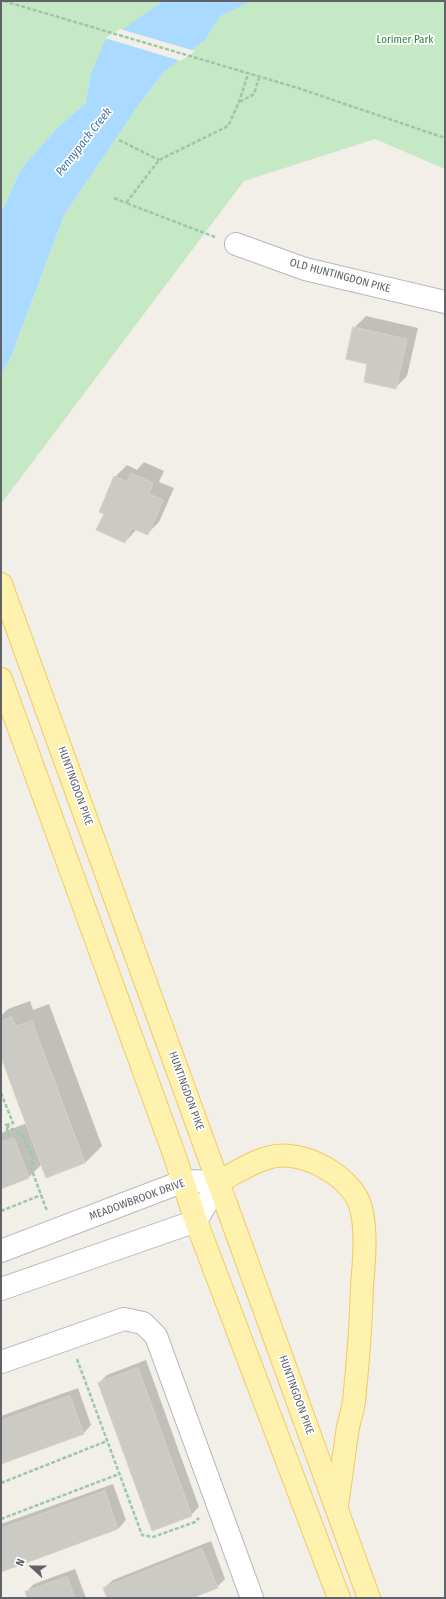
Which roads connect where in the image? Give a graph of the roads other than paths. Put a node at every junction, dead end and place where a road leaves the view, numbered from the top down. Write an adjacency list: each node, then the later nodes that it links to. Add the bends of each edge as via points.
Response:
1 (236, 244): 2 (street, OLD HUNTINGDON PIKE, via 305,268)
2 (445, 302)
3 (1, 584): 6 (main road, HUNTINGDON PIKE)
4 (1, 679): 5 (main road)
5 (184, 1181): 6 (street, MEADOWBROOK DRIVE); 7 (main road); 8 (street, MEADOWBROOK DRIVE)
6 (219, 1182): 7 (street); 11 (main road, HUNTINGDON PIKE); 11 (main road, via 247,1166 271,1157 290,1156 327,1169 351,1188 358,1198 363,1226 361,1309 354,1402 348,1426)
7 (196, 1221): 9 (street); 13 (main road)
8 (1, 1251)
9 (1, 1289)
10 (1, 1362): 12 (street, via 124,1319 143,1322 156,1336)
11 (337, 1508): 14 (main road, HUNTINGDON PIKE)
12 (252, 1598)
13 (339, 1598)
14 (369, 1598)

